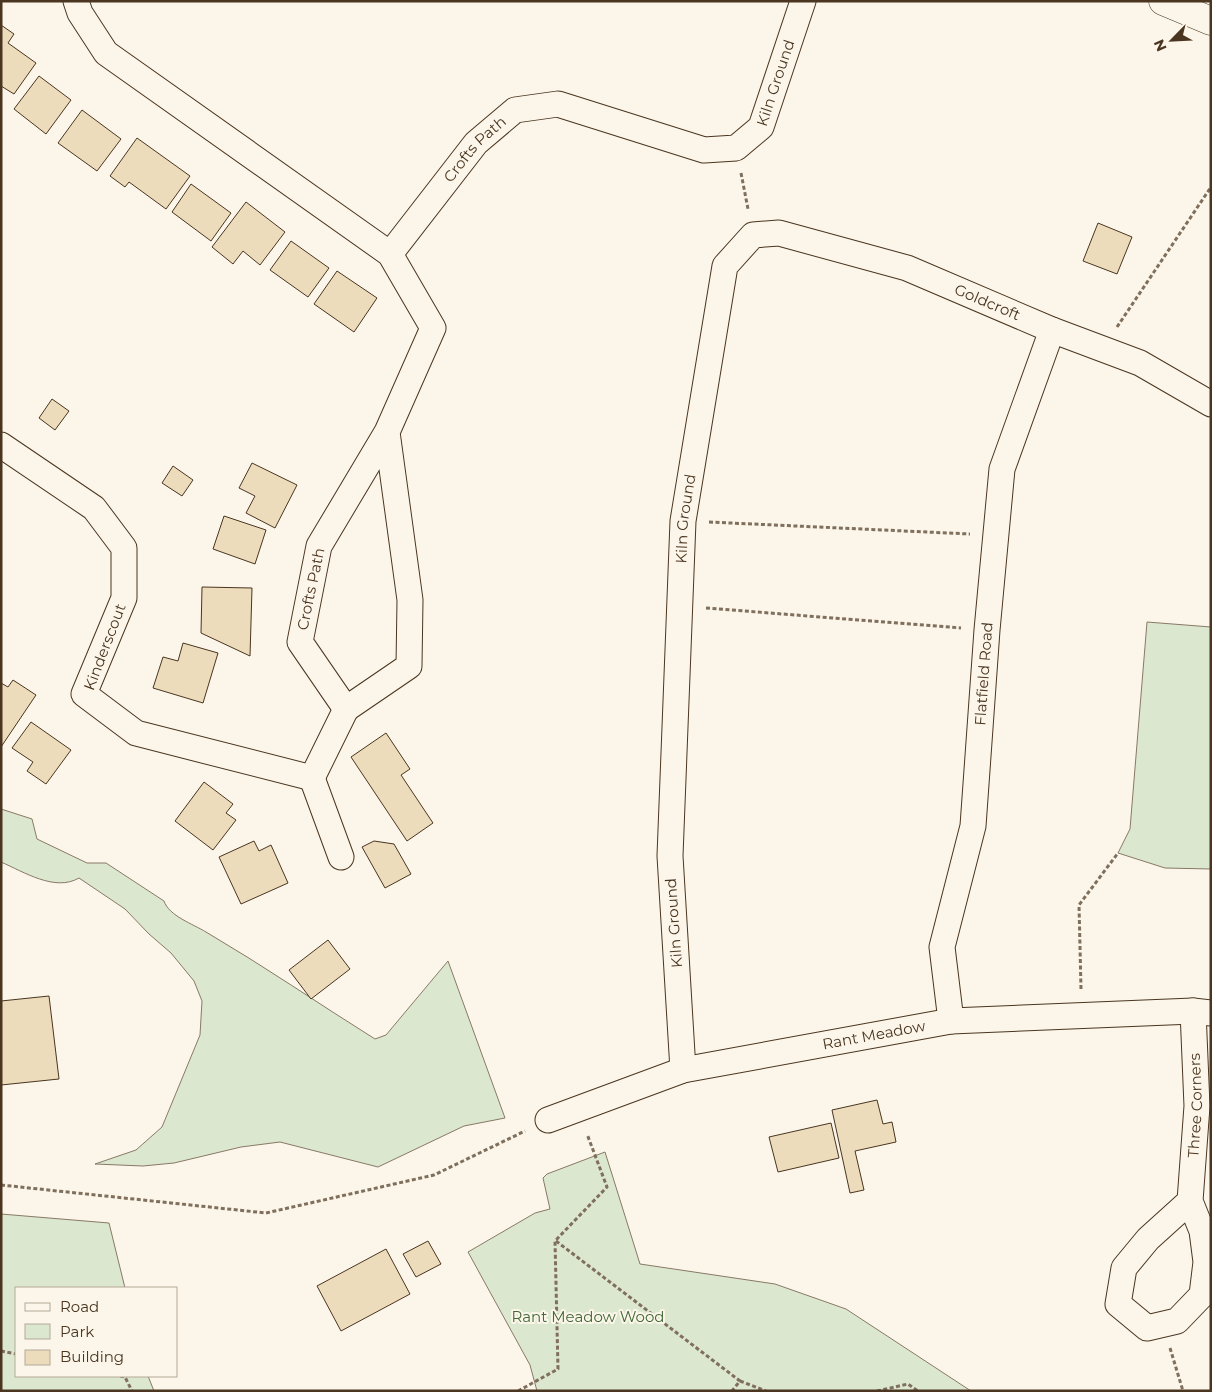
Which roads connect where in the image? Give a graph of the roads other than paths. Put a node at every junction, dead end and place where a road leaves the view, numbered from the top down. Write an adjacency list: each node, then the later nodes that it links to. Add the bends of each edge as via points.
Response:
1 (76, 1): 7 (street, Crofts Path, via 80,13 106,53)
2 (803, 1): 5 (street, Kiln Ground, via 761,127)
3 (1163, 1): 4 (street)
4 (1211, 21)
5 (736, 148): 7 (street, Crofts Path, via 704,150 558,104 515,110 476,143)
6 (753, 235): 8 (street, Goldcroft, via 779,233 907,268); 17 (street, Kiln Ground, via 726,266 683,521 670,856)
7 (390, 254): 10 (street, Crofts Path, via 433,328)
8 (1052, 330): 9 (street, Goldcroft, via 1140,363); 16 (street, Flatfield Road, via 1002,469 973,826 942,947)
9 (1211, 404)
10 (387, 432): 12 (street, via 410,600 409,666); 12 (street, Crofts Path, via 319,546 300,642)
11 (1, 445): 13 (street, Kinderscout, via 94,508 124,548 124,598 84,694 136,733)
12 (346, 709): 13 (street)
13 (312, 778): 14 (street)
14 (341, 857)
15 (1202, 1012): 16 (street, Rant Meadow); 19 (street, Three Corners)
16 (950, 1021): 17 (street, Rant Meadow)
17 (683, 1070): 18 (street, Rant Meadow)
18 (548, 1120)
19 (1190, 1201): 19 (street, Three Corners, via 1202,1231 1206,1262 1202,1295 1177,1321 1147,1328 1118,1304 1124,1268 1148,1239)

